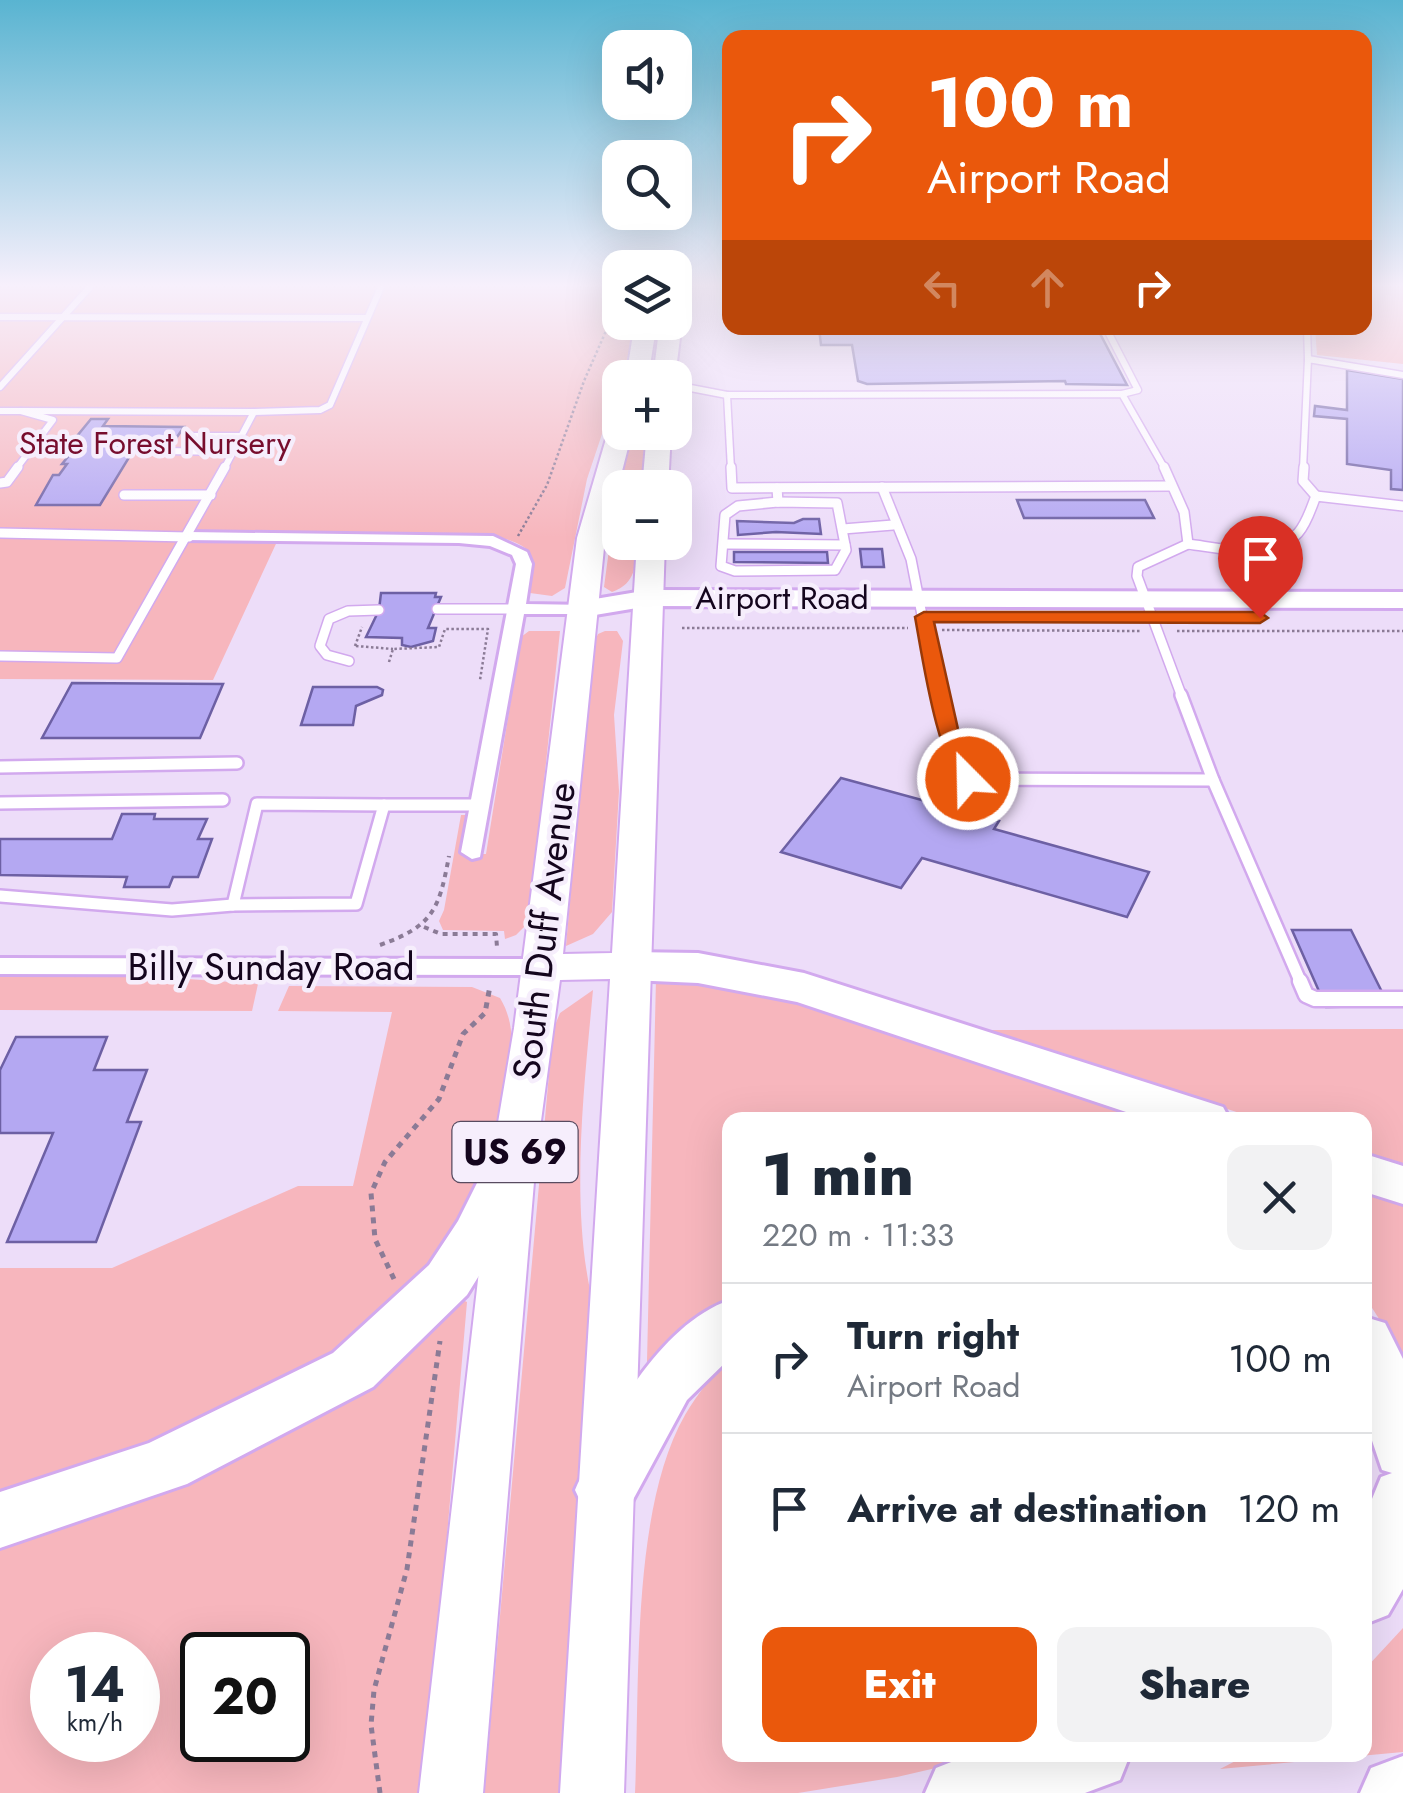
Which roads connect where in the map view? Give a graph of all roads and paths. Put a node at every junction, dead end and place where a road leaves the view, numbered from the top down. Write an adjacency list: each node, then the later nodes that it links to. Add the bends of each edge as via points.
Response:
1 (344, 371): 12 (lane, via 330,405 320,410)
2 (592, 371): 31 (path, via 546,486)
3 (1128, 371): 8 (lane, via 1138,390)
4 (1308, 371): 24 (lane, via 1304,481)
5 (1377, 371): 6 (lane)
6 (1403, 375)
7 (692, 390): 9 (lane)
8 (1122, 394): 9 (lane); 19 (lane)
9 (727, 395): 21 (lane, via 732,488)
10 (0, 411): 11 (lane)
11 (21, 412): 12 (lane); 18 (lane, via 53,420)
12 (254, 412): 14 (lane)
13 (190, 436): 14 (lane)
14 (242, 436): 17 (lane)
15 (614, 450): 40 (main road, South Duff Avenue / US 69, via 600,494)
16 (162, 451): 17 (lane)
17 (234, 452): 23 (lane)
18 (0, 484)
19 (1172, 486): 20 (lane); 33 (lane, via 1189,522)
20 (882, 487): 21 (lane); 27 (lane)
21 (777, 488): 25 (lane)
22 (124, 495): 23 (lane)
23 (211, 496): 30 (lane)
24 (1316, 496): 26 (lane); 33 (lane, via 1300,531 1285,545 1252,550)
25 (778, 502): 28 (lane, via 837,503); 32 (lane, via 738,506 725,515)
26 (1403, 506)
27 (894, 524): 28 (lane); 43 (lane, via 907,545)
28 (842, 529): 34 (lane)
29 (0, 533): 30 (lane)
30 (189, 536): 39 (street, via 493,541 522,558); 51 (lane, via 117,658)
31 (513, 542)
32 (725, 544): 34 (lane); 34 (lane, via 718,558 736,570 834,570)
33 (1188, 544): 38 (lane, via 1138,567)
34 (845, 545)
35 (651, 560): 37 (main road, South Duff Avenue / US 69)
36 (1403, 600): 38 (main road, Airport Road)
37 (648, 607): 40 (main road, Airport Road); 43 (main road, Airport Road); 70 (main road, South Duff Avenue / US 69)
38 (1151, 608): 43 (main road, Airport Road); 44 (main road, Airport Road); 57 (lane)
39 (515, 609): 40 (street, Airport Road); 42 (lane); 62 (street)
40 (583, 609): 71 (main road, South Duff Avenue / US 69)
41 (379, 610): 52 (lane, via 329,619 320,646)
42 (437, 610)
43 (916, 614): 45 (path); 57 (lane, via 968,779)
44 (1403, 617)
45 (682, 628)
46 (952, 630): 47 (path)
47 (1128, 631)
48 (1187, 631): 49 (path)
49 (1403, 631)
50 (393, 649): 52 (path, via 356,646); 53 (path); 54 (path, via 435,648 445,629 488,629)
51 (0, 656)
52 (349, 662)
53 (389, 662)
54 (480, 686)
55 (237, 763): 56 (lane)
56 (0, 767)
57 (1213, 780): 73 (lane, via 1308,997)
58 (223, 800): 59 (lane)
59 (0, 803)
60 (384, 804): 61 (lane); 65 (lane, via 356,904); 65 (lane, via 257,804)
61 (458, 805): 62 (lane); 66 (path, via 440,906)
62 (483, 805): 63 (street)
63 (472, 852)
64 (0, 896): 65 (lane, via 172,910)
65 (234, 906)
66 (424, 927): 67 (path, via 441,934 496,934); 68 (path)
67 (498, 940)
68 (379, 945)
69 (0, 966): 71 (street, Billy Sunday Road)
70 (630, 966): 71 (main road); 74 (highway, via 698,968 804,988); 83 (main road, South Duff Avenue / US 69)
71 (541, 967): 75 (main road, South Duff Avenue / US 69)
72 (489, 992): 78 (path, via 484,1013 458,1044 439,1099 385,1162 371,1193 375,1240)
73 (1403, 999)
74 (1181, 1112)
75 (514, 1158): 85 (highway, via 480,1232 448,1280 353,1370 165,1465); 90 (main road, South Duff Avenue / US 69)
76 (1372, 1175): 77 (highway)
77 (1403, 1185)
78 (400, 1285)
79 (438, 1326): 89 (path, via 440,1355 407,1569 374,1690)
80 (722, 1331): 83 (highway, via 666,1384)
81 (1372, 1354): 82 (highway)
82 (1403, 1451)
83 (606, 1490): 91 (main road, South Duff Avenue)
84 (1403, 1497): 86 (highway)
85 (0, 1520)
86 (1372, 1586)
87 (1070, 1762): 92 (highway)
88 (1403, 1792): 93 (highway)
89 (380, 1793)
90 (451, 1793)
91 (592, 1793)
92 (962, 1793)
93 (1396, 1793)

